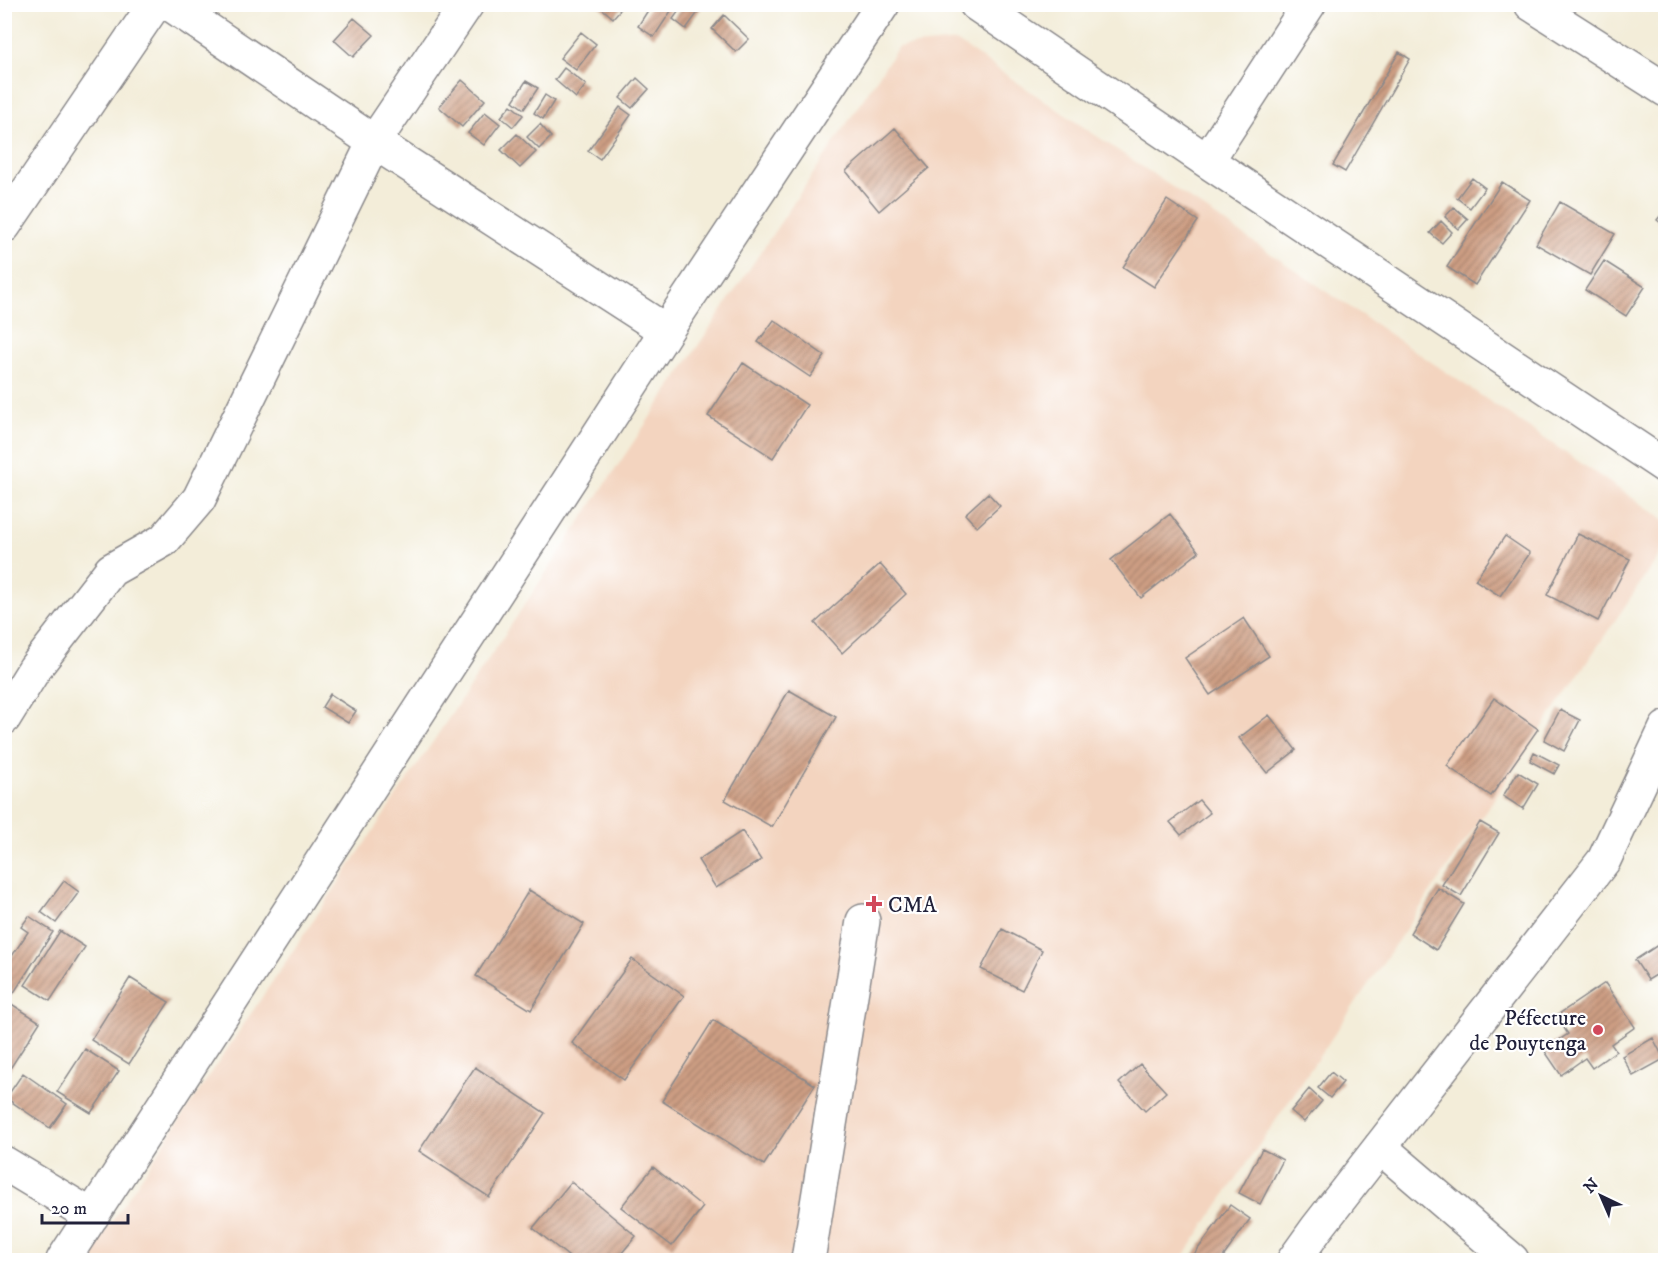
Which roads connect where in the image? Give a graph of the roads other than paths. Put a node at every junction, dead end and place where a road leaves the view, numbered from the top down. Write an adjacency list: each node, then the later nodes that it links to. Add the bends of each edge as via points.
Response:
1 (155, 4): 11 (street)
2 (170, 4): 9 (street)
3 (467, 4): 9 (street)
4 (883, 4): 12 (street)
5 (976, 4): 10 (street)
6 (1309, 4): 10 (street)
7 (1531, 4): 8 (street)
8 (1665, 90)
9 (374, 142): 12 (street); 14 (street, via 199,499 164,540 111,570 35,668)
10 (1207, 161): 13 (street)
11 (4, 226)
12 (666, 331): 19 (street)
13 (1665, 467)
14 (4, 718)
15 (1665, 728): 17 (street, via 1604,860)
16 (863, 921): 21 (street)
17 (1380, 1147): 22 (street); 23 (street)
18 (4, 1163): 19 (street)
19 (92, 1215): 20 (street)
20 (63, 1260)
21 (808, 1260)
22 (1294, 1260)
23 (1512, 1260)

